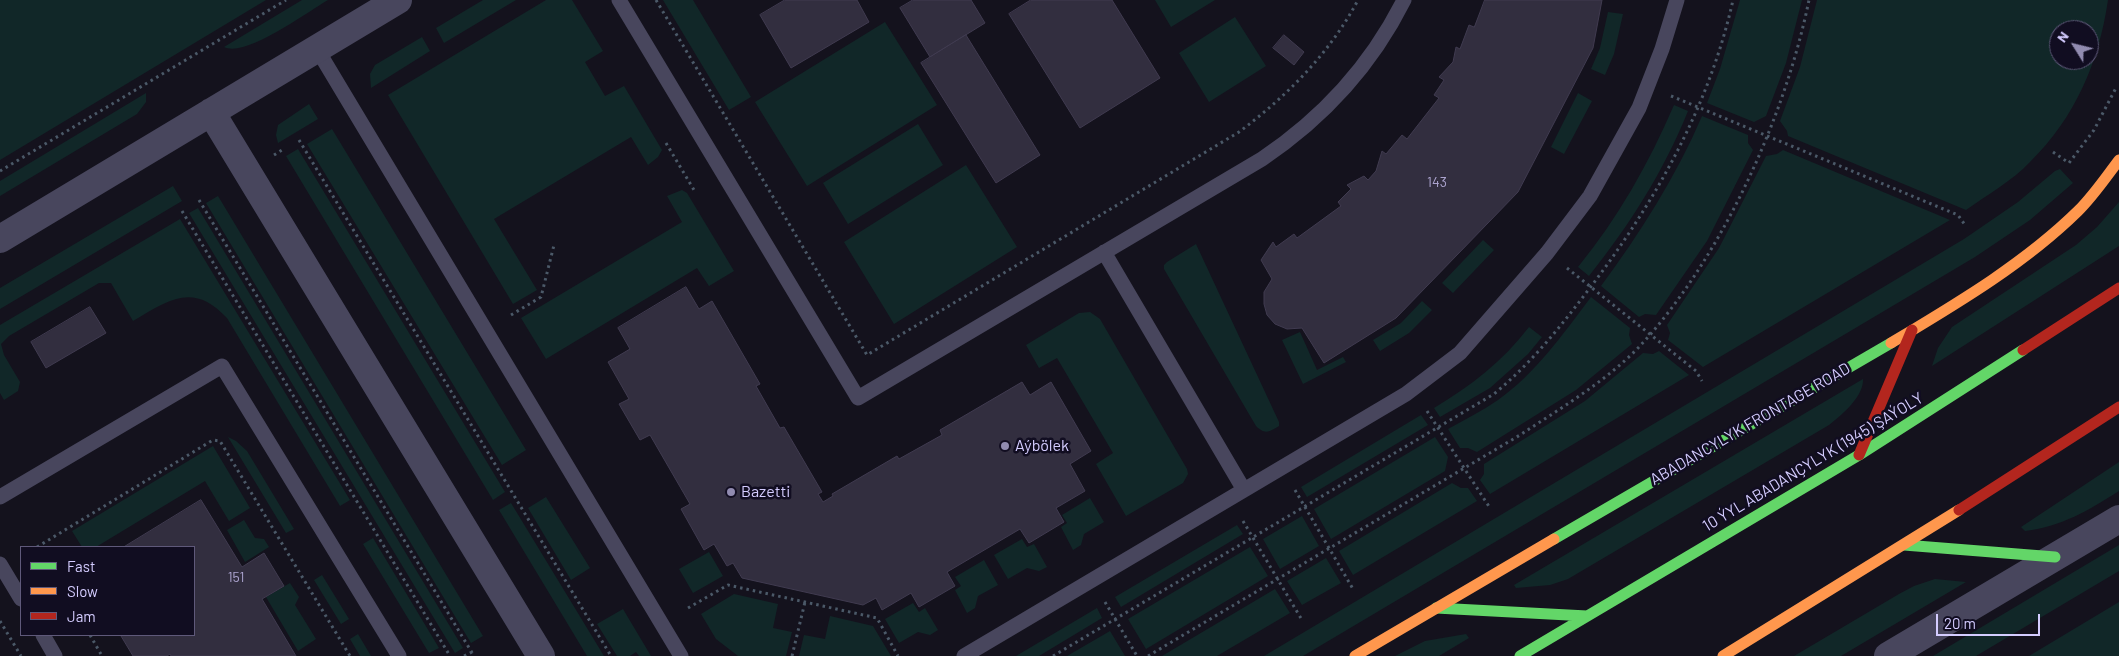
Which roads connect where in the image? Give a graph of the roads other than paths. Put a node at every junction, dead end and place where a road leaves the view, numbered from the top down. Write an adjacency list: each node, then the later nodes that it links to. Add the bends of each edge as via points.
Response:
1 (398, 0): 5 (street)
2 (619, 0): 9 (lane, via 858,398)
3 (1404, 0): 9 (lane, via 1383,40 1354,78 1292,139)
4 (1676, 0): 14 (lane, via 1662,49 1639,108 1590,196 1547,253 1460,353 1406,394)
5 (317, 48): 6 (street); 27 (lane)
6 (212, 112): 8 (street); 26 (street)
7 (2119, 160): 11 (main road, ABADANCYLYK FRONTAGE ROAD, via 2093,194 2035,249)
8 (0, 239)
9 (1104, 252): 14 (lane)
10 (2119, 288): 13 (main road, 10 ÝYL ABADANÇYLYK (1945) ŞAÝOLY)
11 (1912, 330): 13 (main road); 21 (main road, ABADANCYLYK FRONTAGE ROAD)
12 (2119, 407): 17 (main road)
13 (1859, 455): 22 (main road, 10 ÝYL ABADANÇYLYK (1945) ŞAÝOLY)
14 (1244, 490): 28 (lane)
15 (0, 497): 25 (lane, via 222,366)
16 (2119, 519): 18 (street)
17 (1904, 545): 18 (main road); 31 (main road)
18 (2055, 558): 32 (street)
19 (0, 564): 20 (lane)
20 (20, 597)
21 (1436, 608): 22 (main road); 29 (main road, ABADANCYLYK FRONTAGE ROAD)
22 (1587, 616): 30 (main road, 10 ÝYL ABADANÇYLYK (1945) ŞAÝOLY)
23 (43, 636): 24 (lane)
24 (55, 656)
25 (399, 656)
26 (540, 656)
27 (681, 656)
28 (964, 656)
29 (1356, 656)
30 (1520, 656)
31 (1723, 656)
32 (1888, 656)

